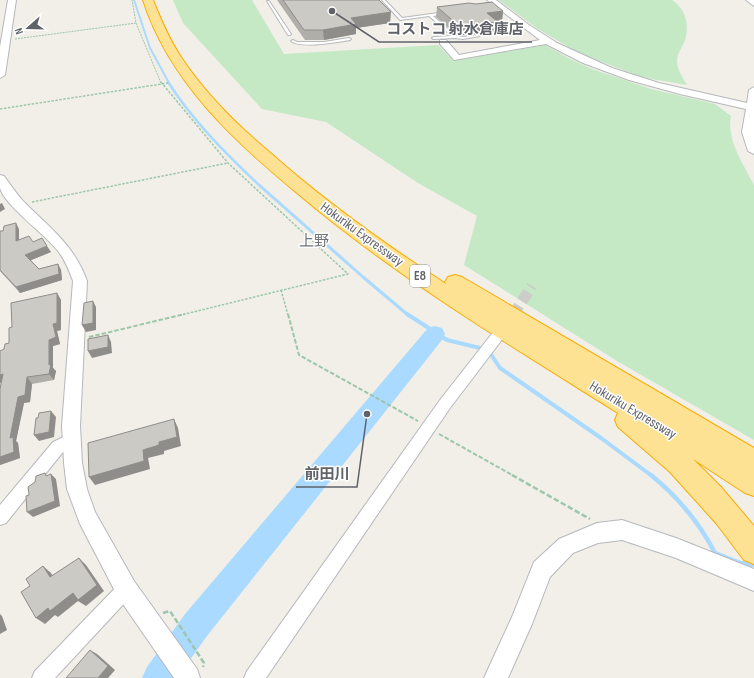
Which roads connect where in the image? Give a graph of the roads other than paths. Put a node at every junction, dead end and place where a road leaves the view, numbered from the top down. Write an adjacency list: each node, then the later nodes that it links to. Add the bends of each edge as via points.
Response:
1 (12, 0): 20 (street)
2 (148, 0): 25 (highway, Hokuriku Expressway / E8, via 170,49 208,102 273,165)
3 (159, 0): 27 (highway, Hokuriku Expressway / E8, via 174,33 206,80 262,138 315,184 442,273)
4 (383, 0): 11 (lane)
5 (750, 0): 8 (street)
6 (268, 2): 13 (lane)
7 (494, 4): 19 (street)
8 (754, 4)
9 (453, 12): 10 (lane)
10 (430, 15): 11 (lane); 15 (lane)
11 (401, 19): 12 (lane)
12 (404, 22)
13 (289, 34)
14 (478, 36): 15 (lane)
15 (455, 37): 16 (lane)
16 (439, 38): 19 (street, via 457,58)
17 (349, 39): 18 (lane, via 324,43)
18 (293, 41)
19 (547, 41): 22 (street, via 585,61 626,77)
20 (0, 76)
21 (754, 90): 22 (street)
22 (752, 107): 23 (street, via 748,132)
23 (754, 151)
24 (0, 179): 28 (street, via 19,204 68,253 76,266 80,281)
25 (379, 248): 31 (highway, Hokuriku Expressway / E8, via 490,322); 33 (highway, via 410,273 560,373 648,436 700,483)
26 (499, 334): 38 (street, via 428,428)
27 (698, 428): 29 (highway); 30 (highway, Hokuriku Expressway / E8)
28 (72, 440): 32 (street, via 58,447); 35 (street, via 77,489 87,517)
29 (754, 458)
30 (754, 462)
31 (754, 484)
32 (0, 517)
33 (754, 550)
34 (754, 580): 39 (street, via 676,548 622,530 597,533 566,546 542,570)
35 (126, 589): 36 (street, via 158,636); 37 (street)
36 (193, 672)
37 (42, 678)
38 (254, 678)
39 (496, 678)

